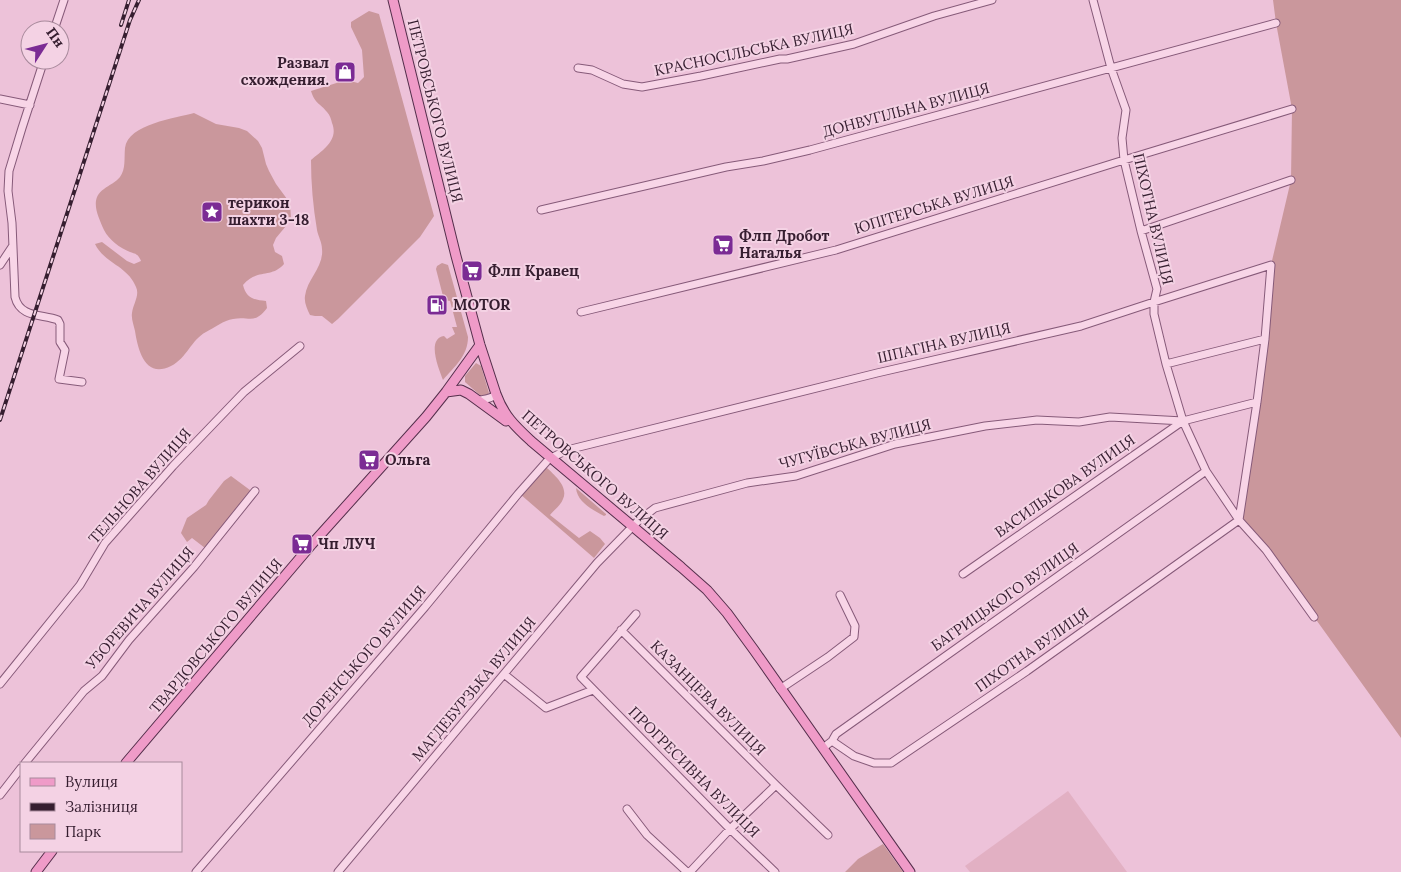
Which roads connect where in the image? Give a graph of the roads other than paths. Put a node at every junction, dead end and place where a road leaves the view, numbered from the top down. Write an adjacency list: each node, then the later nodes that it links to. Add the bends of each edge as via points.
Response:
1 (64, 0): 5 (street)
2 (394, 0): 22 (main road, ПЕТРОВСЬКОГО ВУЛИЦЯ)
3 (992, 0): 7 (street, КРАСНОСІЛЬСЬКА ВУЛИЦЯ, via 854,44 642,87 623,84 592,70)
4 (1093, 0): 8 (street, ПІХОТНА ВУЛИЦЯ)
5 (57, 20)
6 (1276, 23): 8 (street, ДОНВУГІЛЬНА ВУЛИЦЯ)
7 (578, 68)
8 (1111, 68): 13 (street, ПІХОТНА ВУЛИЦЯ, via 1126,110 1122,138); 15 (street, ДОНВУГІЛЬНА ВУЛИЦЯ, via 810,150)
9 (41, 70): 11 (street)
10 (0, 99): 11 (street)
11 (30, 104): 17 (street, via 9,172)
12 (1292, 109): 13 (street, ЮПІТЕРСЬКА ВУЛИЦЯ)
13 (1124, 160): 16 (street, ПІХОТНА ВУЛИЦЯ); 20 (street, ЮПІТЕРСЬКА ВУЛИЦЯ, via 836,250)
14 (1291, 180): 16 (street)
15 (541, 210)
16 (1141, 231): 19 (street, ПІХОТНА ВУЛИЦЯ, via 1157,289)
17 (12, 247): 18 (street); 25 (street, via 17,304 28,313 58,320 60,342 65,350 59,379)
18 (0, 265)
19 (1154, 302): 21 (street, ШПАГІНА ВУЛИЦЯ, via 1271,266); 24 (street, ПІХОТНА ВУЛИЦЯ); 32 (street, ШПАГІНА ВУЛИЦЯ, via 1081,326 848,380 567,450)
20 (581, 312)
21 (1265, 339): 24 (street); 29 (street, ШПАГІНА ВУЛИЦЯ)
22 (480, 345): 26 (main road, ТВАРДОВСЬКОГО ВУЛИЦЯ); 27 (main road, ПЕТРОВСЬКОГО ВУЛИЦЯ)
23 (300, 346): 43 (street, ТЕЛЬНОВА ВУЛИЦЯ, via 244,392 173,466 105,543 80,584)
24 (1166, 364): 30 (street, ПІХОТНА ВУЛИЦЯ)
25 (82, 382)
26 (446, 392): 28 (main road, via 461,390); 49 (main road, ТВАРДОВСЬКОГО ВУЛИЦЯ)
27 (496, 394): 28 (street, via 493,398); 31 (main road, ПЕТРОВСЬКОГО ВУЛИЦЯ, via 506,416)
28 (479, 400): 31 (main road)
29 (1258, 402): 30 (street); 35 (street, ШПАГІНА ВУЛИЦЯ)
30 (1183, 421): 33 (street, ПІХОТНА ВУЛИЦЯ); 36 (street, ЧУГУЇВСЬКА ВУЛИЦЯ, via 1110,416 1079,422 1037,420 985,426 895,444 796,476 747,483 655,508); 37 (street, ВАСИЛЬКОВА ВУЛИЦЯ)
31 (531, 441): 32 (main road, ПЕТРОВСЬКОГО ВУЛИЦЯ)
32 (551, 457): 36 (main road, ПЕТРОВСЬКОГО ВУЛИЦЯ); 58 (street, ДОРЕНСЬКОГО ВУЛИЦЯ)
33 (1206, 471): 35 (street, ПІХОТНА ВУЛИЦЯ); 46 (street, БАГРИЦЬКОГО ВУЛИЦЯ, via 836,734)
34 (255, 491): 48 (street, УБОРЕВИЧА ВУЛИЦЯ, via 102,676 84,691)
35 (1239, 520): 40 (street, ПІХОТНА ВУЛИЦЯ, via 1266,550); 46 (street, ПІХОТНА ВУЛИЦЯ, via 891,763 874,763 854,756)
36 (633, 526): 42 (street, МАГДЕБУРЗЬКА ВУЛИЦЯ, via 597,563); 44 (main road, ПЕТРОВСЬКОГО ВУЛИЦЯ, via 707,590)
37 (964, 574)
38 (840, 595): 44 (street, via 855,626 854,637)
39 (636, 614): 41 (street, ПРОГРЕСИВНА ВУЛИЦЯ)
40 (1314, 617)
41 (622, 630): 45 (street, ПРОГРЕСИВНА ВУЛИЦЯ, via 581,677); 51 (street, КАЗАНЦЕВА ВУЛИЦЯ)
42 (504, 674): 45 (street, via 546,708); 59 (street, МАГДЕБУРЗЬКА ВУЛИЦЯ)
43 (0, 684)
44 (780, 689): 47 (main road, ПЕТРОВСЬКОГО ВУЛИЦЯ)
45 (593, 690): 54 (street, ПРОГРЕСИВНА ВУЛИЦЯ)
46 (832, 741): 47 (street, БАГРИЦЬКОГО ВУЛИЦЯ)
47 (823, 748): 62 (main road, ПЕТРОВСЬКОГО ВУЛИЦЯ)
48 (26, 762)
49 (127, 762)
50 (20, 769): 52 (street)
51 (776, 786): 54 (street); 55 (street, КАЗАНЦЕВА ВУЛИЦЯ)
52 (0, 795)
53 (627, 809): 60 (street, via 647,835)
54 (730, 830): 60 (street); 61 (street, ПРОГРЕСИВНА ВУЛИЦЯ)
55 (828, 835)
56 (51, 852): 57 (main road)
57 (36, 872)
58 (196, 872)
59 (338, 872)
60 (688, 872)
61 (775, 872)
62 (910, 872)

